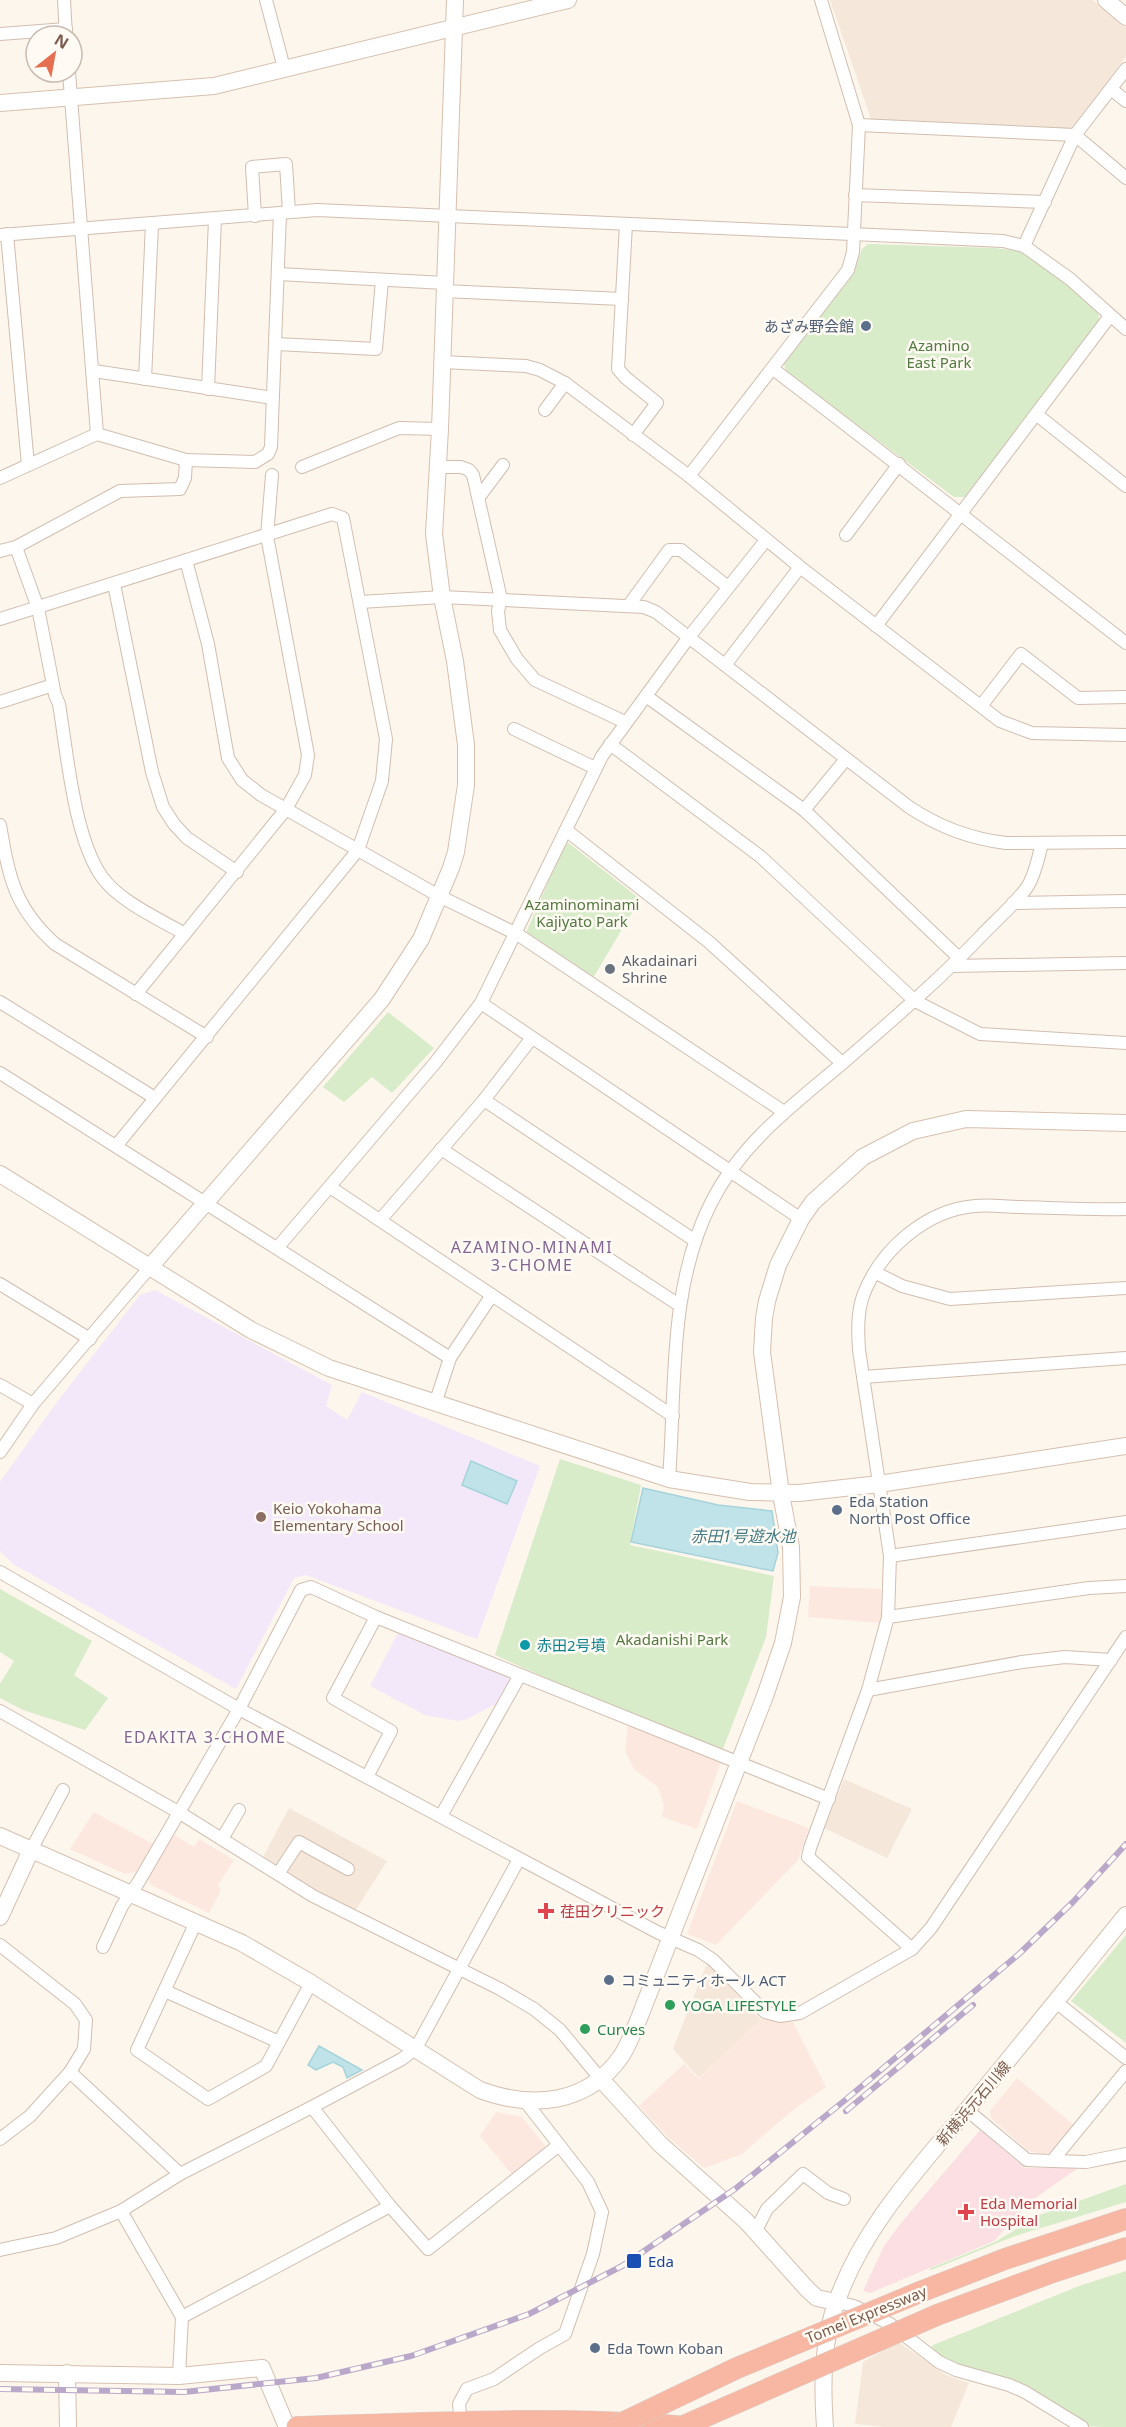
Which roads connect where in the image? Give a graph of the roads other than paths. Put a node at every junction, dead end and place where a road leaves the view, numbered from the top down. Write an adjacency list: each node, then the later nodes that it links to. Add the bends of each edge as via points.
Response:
1 (64, 0): 8 (street)
2 (266, 0): 12 (street)
3 (455, 0): 9 (street)
4 (568, 0): 9 (street)
5 (821, 0): 19 (street)
6 (1106, 0): 7 (street)
7 (1126, 17)
8 (66, 24)
9 (454, 27): 12 (street); 26 (street)
10 (0, 33): 11 (street)
11 (24, 33)
12 (284, 68): 16 (street, via 214,86)
13 (1126, 69): 15 (street)
14 (69, 84): 16 (street)
15 (1111, 89): 17 (street); 20 (street)
16 (70, 98): 18 (street); 30 (street)
17 (1126, 101)
18 (0, 103)
19 (859, 126): 20 (street); 22 (street)
20 (1075, 135): 21 (street); 23 (street)
21 (1126, 178)
22 (855, 195): 23 (street); 31 (street)
23 (1045, 202): 33 (street)
24 (284, 212): 25 (street); 25 (street, via 286,164 252,167); 26 (street); 34 (street)
25 (255, 216): 27 (street)
26 (447, 217): 29 (street); 36 (street)
27 (215, 219): 28 (street); 46 (street)
28 (152, 224): 30 (street); 44 (street)
29 (627, 224): 31 (street); 37 (street)
30 (81, 229): 32 (street); 43 (street)
31 (853, 234): 33 (street, via 1003,241); 42 (street, via 848,270)
32 (4, 235): 54 (street)
33 (1024, 246): 38 (street, via 1070,279)
34 (278, 274): 35 (street); 40 (street)
35 (382, 280): 36 (street); 40 (street, via 376,350)
36 (445, 287): 37 (street); 41 (street)
37 (622, 299): 52 (street, via 618,369 657,403)
38 (1110, 316): 39 (street); 49 (street)
39 (1126, 329)
40 (276, 344): 47 (street)
41 (442, 362): 45 (street, via 526,366); 50 (street)
42 (773, 369): 56 (street); 60 (street)
43 (94, 371): 44 (street); 51 (street)
44 (145, 379): 46 (street)
45 (565, 383): 48 (street); 52 (street)
46 (208, 389): 47 (street)
47 (273, 398): 53 (street, via 268,454 255,462)
48 (545, 410)
49 (1036, 414): 62 (street); 64 (street)
50 (440, 429): 57 (street, via 399,428); 58 (street)
51 (97, 434): 53 (street); 54 (street)
52 (633, 435): 60 (street)
53 (186, 460): 68 (street, via 180,489 120,491)
54 (28, 465): 61 (street)
55 (503, 465): 63 (street)
56 (899, 465): 64 (street); 65 (street)
57 (302, 467)
58 (437, 467): 63 (street, via 469,470); 74 (street, via 434,534)
59 (272, 475): 66 (street)
60 (688, 476): 67 (street)
61 (0, 478)
62 (1126, 486)
63 (479, 498): 75 (street)
64 (959, 515): 80 (street); 82 (street)
65 (846, 535)
66 (267, 536): 70 (street); 76 (street, via 332,514 343,518); 95 (street, via 308,755 305,775)
67 (766, 540): 71 (street); 73 (street)
68 (16, 547): 69 (street); 78 (street)
69 (0, 551)
70 (186, 560): 72 (street); 95 (street, via 208,644 228,758 242,780)
71 (800, 567): 80 (street); 83 (street)
72 (114, 584): 78 (street); 103 (street, via 152,772 163,807 187,838)
73 (728, 587): 77 (street, via 681,550 669,550); 81 (street)
74 (442, 597): 75 (street); 76 (street); 104 (street, via 466,745 466,785 456,852)
75 (501, 599): 77 (street); 89 (street, via 500,630 535,680)
76 (360, 602): 101 (street, via 386,739 382,781)
77 (629, 605): 81 (street, via 652,610)
78 (38, 608): 79 (street); 84 (street)
79 (0, 619)
80 (876, 626): 88 (street)
81 (689, 638): 83 (street); 85 (street)
82 (1126, 643)
83 (725, 665): 93 (street)
84 (53, 685): 87 (street); 107 (street, via 79,821 87,849 102,878 118,893)
85 (646, 696): 89 (street); 96 (street)
86 (1126, 697): 88 (street, via 1078,698 1021,654)
87 (0, 702)
88 (981, 706): 91 (street, via 1000,721 1032,733)
89 (626, 722): 92 (street)
90 (514, 729): 94 (street)
91 (1126, 735)
92 (610, 744): 94 (street); 112 (street, via 761,858)
93 (846, 759): 96 (street); 100 (street, via 938,824 987,841)
94 (595, 768): 98 (street)
95 (286, 809): 101 (street); 103 (street)
96 (804, 810): 109 (street)
97 (0, 825): 102 (street)
98 (566, 830): 108 (street); 118 (street, via 709,942)
99 (1126, 842): 100 (street)
100 (1042, 843): 106 (street, via 1030,885)
101 (358, 850): 104 (street); 115 (street)
102 (3, 857): 111 (street, via 14,890 40,930 55,944)
103 (237, 872): 107 (street)
104 (439, 896): 108 (street); 129 (street, via 421,939 382,999)
105 (1126, 901): 106 (street)
106 (1013, 903): 109 (street)
107 (185, 934): 111 (street)
108 (517, 934): 114 (street); 122 (street)
109 (955, 962): 110 (street); 112 (street)
110 (1126, 963)
111 (136, 994): 115 (street)
112 (915, 1001): 117 (street, via 980,1034); 118 (street)
113 (0, 1002): 120 (street)
114 (482, 1003): 116 (street); 128 (street)
115 (207, 1037): 120 (street)
116 (531, 1039): 121 (street); 126 (street)
117 (1126, 1043)
118 (842, 1063): 122 (street)
119 (0, 1073): 124 (street)
120 (155, 1098): 124 (street)
121 (484, 1100): 125 (street); 133 (street)
122 (784, 1112): 126 (street)
123 (1126, 1123): 132 (street, via 966,1119 913,1131 863,1156 813,1202)
124 (116, 1146): 129 (street)
125 (441, 1149): 131 (street); 140 (street)
126 (730, 1169): 132 (street); 133 (street)
127 (0, 1174): 135 (street)
128 (330, 1187): 131 (street); 134 (street)
129 (206, 1203): 134 (street); 135 (street)
130 (1126, 1209): 136 (street, via 958,1209 912,1231)
131 (381, 1219): 139 (street)
132 (801, 1219): 153 (street, via 778,1264 764,1318 763,1360)
133 (694, 1240): 140 (street)
134 (278, 1247): 142 (street)
135 (150, 1267): 141 (street); 147 (street, via 291,1351)
136 (876, 1273): 138 (street, via 902,1286 950,1299); 144 (street, via 863,1297 858,1325)
137 (0, 1284): 141 (street)
138 (1126, 1288)
139 (492, 1295): 142 (street); 148 (street)
140 (679, 1305): 148 (street)
141 (90, 1339): 146 (street)
142 (450, 1358): 147 (street)
143 (1126, 1358): 144 (street)
144 (863, 1377): 152 (street)
145 (0, 1385): 146 (street)
146 (33, 1404): 150 (street)
147 (435, 1404): 151 (street)
148 (673, 1416): 151 (street)
149 (1126, 1446): 152 (street)
150 (0, 1452)
151 (669, 1479): 153 (street, via 717,1489)
152 (879, 1484): 153 (street); 155 (street)
153 (781, 1494): 166 (street, via 791,1547 792,1597 783,1643)
154 (1126, 1522): 155 (street)
155 (890, 1556): 159 (street)
156 (0, 1572): 164 (street)
157 (1126, 1586): 159 (street)
158 (376, 1617): 162 (street); 164 (street, via 311,1587 301,1590); 167 (street, via 333,1698 391,1731)
159 (888, 1617): 163 (street)
160 (1126, 1637): 161 (street)
161 (1111, 1660): 163 (street, via 1065,1657 951,1673); 186 (street, via 931,1928)
162 (520, 1675): 166 (street); 172 (street)
163 (868, 1690): 169 (street)
164 (239, 1709): 167 (street); 171 (street)
165 (0, 1711): 171 (street)
166 (737, 1762): 169 (street); 183 (street)
167 (367, 1777): 172 (street)
168 (63, 1790): 175 (street)
169 (829, 1799): 186 (street, via 808,1857)
170 (239, 1810): 174 (street)
171 (180, 1813): 174 (street); 179 (street)
172 (441, 1816): 176 (street)
173 (0, 1836): 175 (street)
174 (222, 1839): 178 (street)
175 (31, 1850): 179 (street); 181 (street)
176 (519, 1859): 183 (street); 187 (street)
177 (348, 1869): 178 (street, via 299,1842)
178 (278, 1874): 187 (street, via 313,1896)
179 (132, 1893): 182 (street); 185 (street)
180 (1126, 1915): 190 (street, 新横浜元石川線)
181 (0, 1917)
182 (196, 1922): 188 (street); 189 (street)
183 (670, 1939): 186 (street, via 713,1960 765,2012 780,2016 800,2013); 196 (street, via 627,2046)
184 (0, 1945): 195 (street, via 75,2004 86,2020 84,2049)
185 (103, 1947)
186 (912, 1949)
187 (460, 1970): 192 (street); 196 (street, via 534,2009 560,2030)
188 (311, 1983): 191 (street); 192 (street)
189 (165, 1991): 191 (street); 191 (street, via 137,2050 208,2100 266,2066)
190 (1056, 2002): 193 (street); 199 (street, 新横浜元石川線)
191 (279, 2042)
192 (414, 2049): 197 (street, via 480,2090); 198 (street)
193 (1126, 2058)
194 (1126, 2071): 203 (street)
195 (70, 2072): 200 (street, via 30,2116); 204 (street)
196 (599, 2077): 197 (street, via 572,2094); 209 (street, via 660,2144)
197 (525, 2101): 201 (street)
198 (312, 2107): 204 (street); 206 (street)
199 (967, 2110): 203 (street, via 1027,2160); 212 (street, 新横浜元石川線, via 878,2220)
200 (0, 2139)
201 (559, 2145): 206 (street, via 428,2249); 217 (street, via 588,2182 602,2212 593,2254 565,2334 494,2379 467,2389 459,2404)
202 (1126, 2154): 203 (street, via 1086,2162)
203 (1052, 2161)
204 (180, 2174): 207 (street)
205 (844, 2199): 209 (street, via 828,2193 802,2174 767,2209)
206 (390, 2206): 213 (street)
207 (122, 2211): 211 (street, via 56,2238); 213 (street)
208 (1126, 2219): 221 (highway, Tomei Expressway, bridge, via 920,2292 737,2368)
209 (755, 2232): 212 (street, via 808,2290 818,2298)
210 (1126, 2248): 222 (highway, Tomei Expressway, bridge, via 937,2315)
211 (0, 2250)
212 (836, 2301): 224 (street, 新横浜元石川線, via 823,2380); 225 (street, via 890,2324 939,2362 1025,2391)
213 (182, 2317): 216 (street)
214 (0, 2373): 215 (street)
215 (67, 2373): 216 (street); 218 (street)
216 (179, 2376): 219 (street, via 262,2368)
217 (461, 2422): 220 (highway); 223 (highway, via 636,2422)
218 (68, 2427)
219 (287, 2427)
220 (297, 2427)
221 (614, 2427)
222 (681, 2427)
223 (687, 2427)
224 (825, 2427)
225 (1082, 2427)

